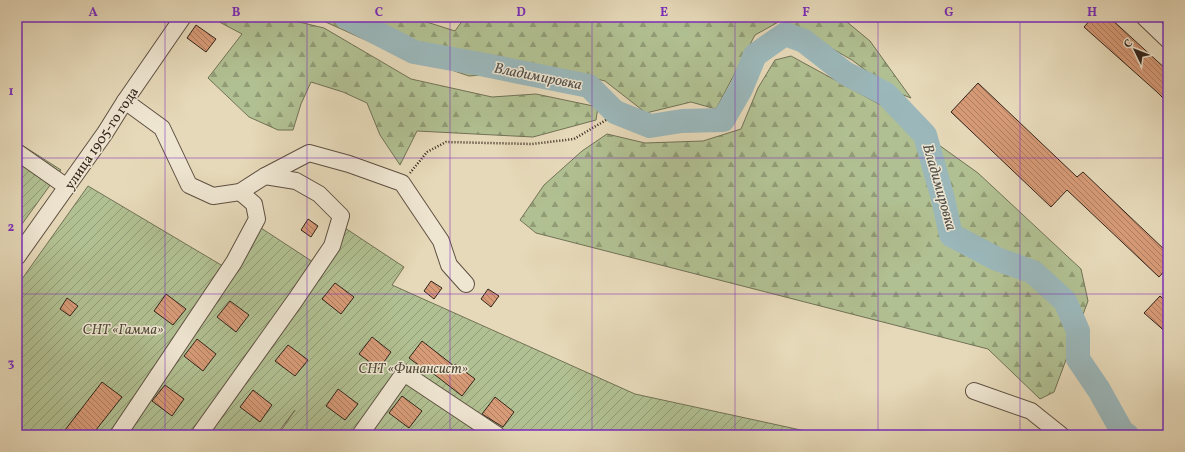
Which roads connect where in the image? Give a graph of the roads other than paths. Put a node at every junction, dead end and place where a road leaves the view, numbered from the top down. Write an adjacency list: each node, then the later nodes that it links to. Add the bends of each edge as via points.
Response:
1 (183, 17): 4 (street, улица 1905-го года)
2 (1144, 17): 3 (street)
3 (1168, 40)
4 (125, 101): 7 (street, улица 1905-го года); 8 (street, via 162,128 189,185 213,196)
5 (17, 152): 7 (street)
6 (265, 176): 8 (street); 10 (street, via 309,153 402,183 440,241 449,265); 13 (street, via 296,181 319,194 341,216 332,246)
7 (67, 187): 9 (street, улица 1905-го года)
8 (240, 192): 12 (street, via 254,204 257,219 230,268)
9 (17, 257)
10 (466, 284)
11 (974, 391): 16 (street, via 1031,411)
12 (118, 435)
13 (199, 435)
14 (360, 435): 15 (street, via 404,373)
15 (497, 435)
16 (1061, 435)

